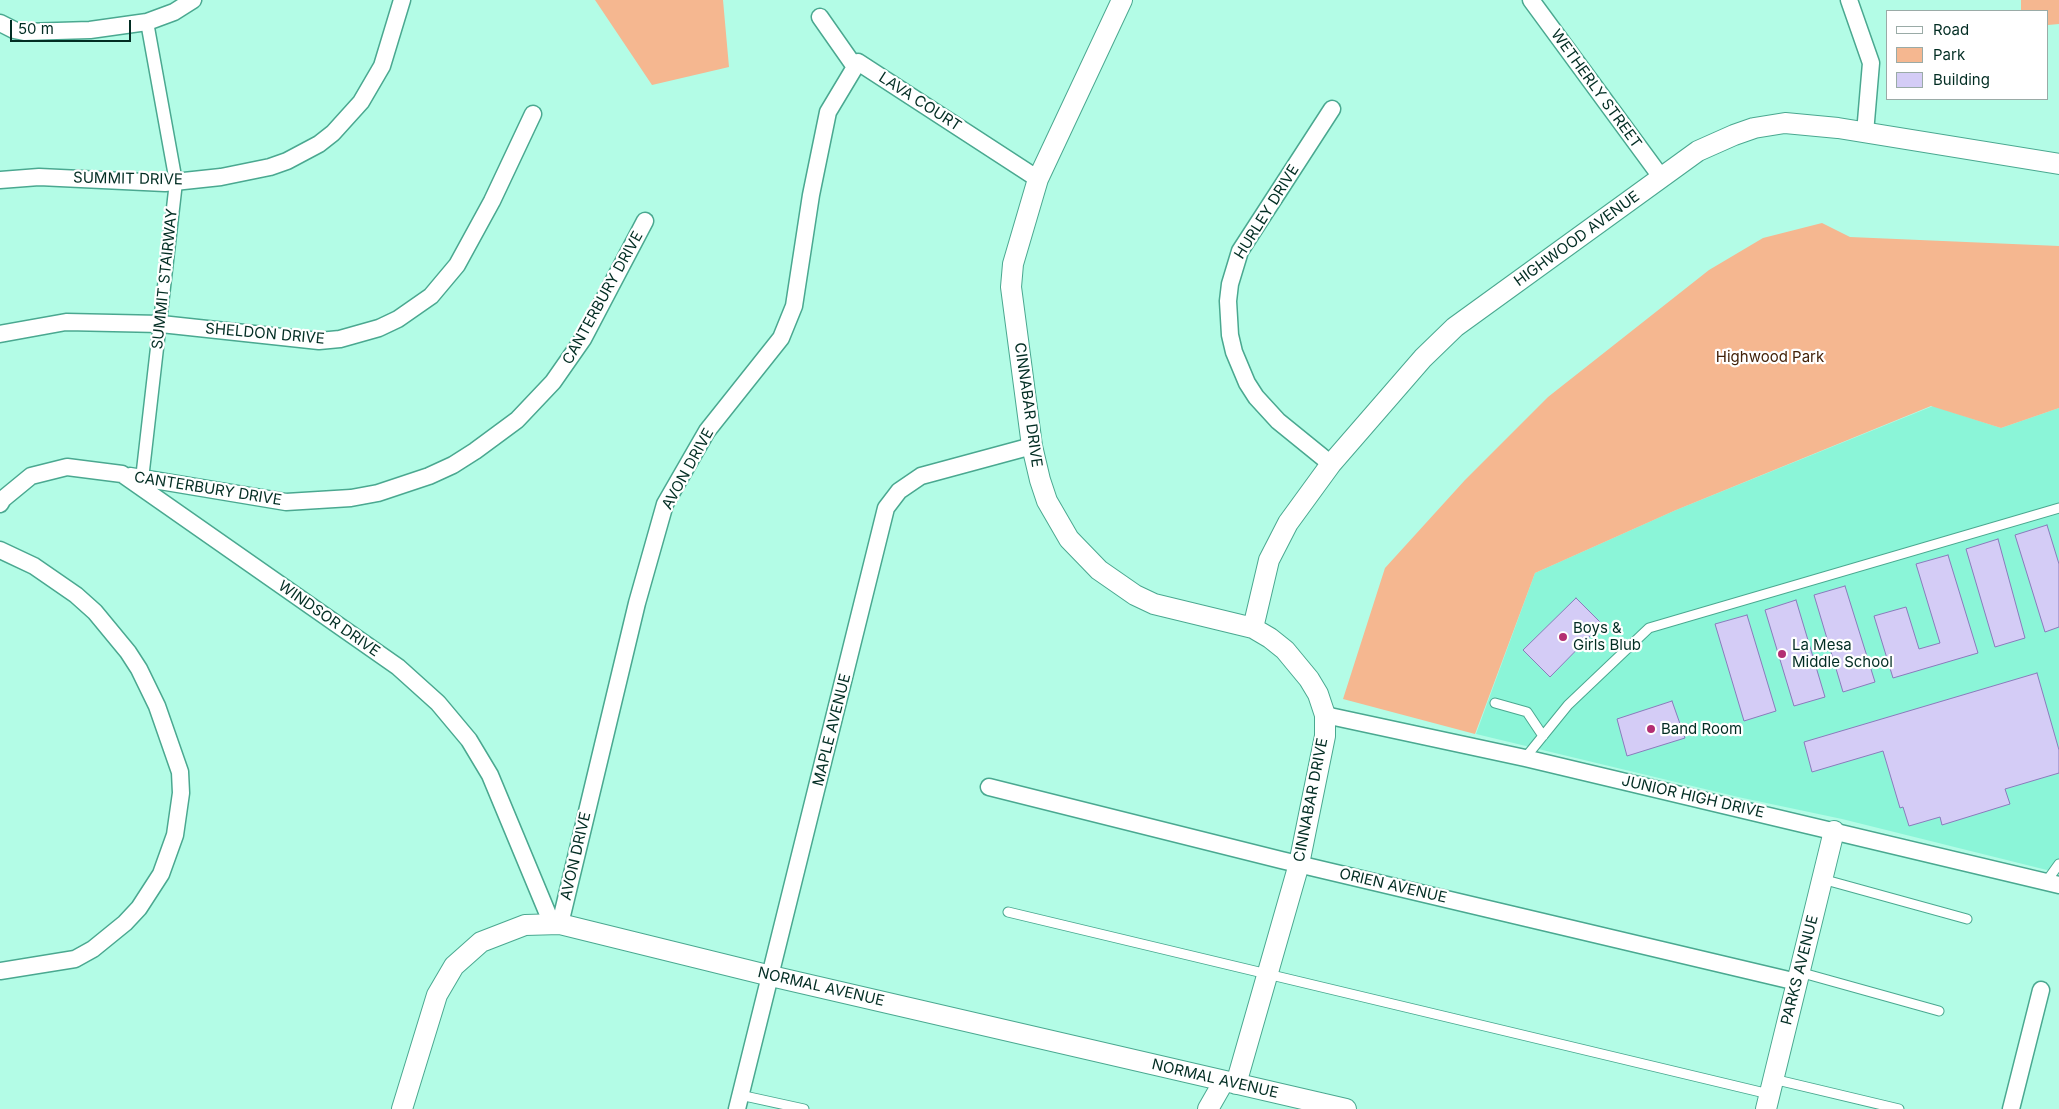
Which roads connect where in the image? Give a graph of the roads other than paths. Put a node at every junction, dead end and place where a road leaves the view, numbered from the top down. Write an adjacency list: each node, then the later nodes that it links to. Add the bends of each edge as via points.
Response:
1 (194, 0): 7 (street)
2 (402, 0): 17 (street, SUMMIT DRIVE, via 373,85 333,133 303,153 270,167)
3 (1122, 0): 15 (street, CINNABAR DRIVE)
4 (1531, 0): 14 (street, WETHERLY STREET)
5 (1848, 0): 12 (street, via 1871,63)
6 (820, 17): 9 (street)
7 (147, 22): 8 (street, via 35,33 14,30); 17 (street, SUMMIT STAIRWAY)
8 (0, 23)
9 (855, 67): 15 (street, LAVA COURT, via 858,62); 41 (street, AVON DRIVE, via 828,112 794,306 781,338 707,431 665,504)
10 (1332, 109): 22 (street, HURLEY DRIVE, via 1240,251 1228,301 1234,352 1251,390 1266,410)
11 (533, 114): 19 (street, SHELDON DRIVE, via 458,265 431,296 398,319 360,335 319,341)
12 (1865, 133): 13 (street, HIGHWOOD AVENUE); 14 (street, HIGHWOOD AVENUE, via 1785,123 1754,128 1698,151)
13 (2059, 164)
14 (1662, 177): 22 (street, HIGHWOOD AVENUE, via 1455,327 1423,358)
15 (1038, 179): 21 (street, CINNABAR DRIVE, via 1013,264 1011,287)
16 (0, 180): 17 (street, SUMMIT DRIVE, via 40,177)
17 (176, 182): 19 (street, SUMMIT STAIRWAY)
18 (645, 221): 24 (street, CANTERBURY DRIVE, via 583,339 554,382 497,437 453,465 378,493 286,502)
19 (161, 324): 20 (street, SHELDON DRIVE, via 66,322); 24 (street, SUMMIT STAIRWAY)
20 (0, 334)
21 (1032, 446): 28 (street, CINNABAR DRIVE, via 1040,480 1057,520 1069,538 1116,584 1154,604); 44 (street, MAPLE AVENUE, via 921,476 900,491 886,508)
22 (1331, 464): 28 (street, HIGHWOOD AVENUE, via 1288,523 1269,560)
23 (122, 474): 24 (street, CANTERBURY DRIVE); 25 (street, WINDSOR DRIVE, via 67,467 31,476); 41 (street, WINDSOR DRIVE, via 398,667 438,703 469,740 490,775)
24 (142, 479)
25 (0, 504)
26 (2059, 508): 31 (lane, via 1649,628 1568,705)
27 (0, 550): 42 (street, via 34,566 76,595 95,612 128,652 160,713 180,772 181,793 176,834 164,867 151,892 125,924 75,959)
28 (1253, 628): 30 (street, CINNABAR DRIVE, via 1299,664 1318,694)
29 (1495, 703): 31 (lane, via 1527,712)
30 (1325, 715): 32 (street, JUNIOR HIGH DRIVE); 35 (street, CINNABAR DRIVE, via 1325,736)
31 (1543, 736): 32 (lane)
32 (1525, 758): 34 (street, JUNIOR HIGH DRIVE)
33 (989, 787): 35 (street, ORIEN AVENUE)
34 (1834, 831): 37 (street, PARKS AVENUE); 38 (street, JUNIOR HIGH DRIVE)
35 (1299, 864): 43 (street, CINNABAR DRIVE); 45 (street, ORIEN AVENUE)
36 (2059, 864): 38 (lane)
37 (1822, 878): 40 (lane); 45 (street, PARKS AVENUE)
38 (2053, 884)
39 (1008, 912): 43 (lane)
40 (1967, 919)
41 (556, 924): 44 (street, NORMAL AVENUE); 51 (street, NORMAL AVENUE, via 525,925 481,942 454,966 437,995)
42 (0, 971)
43 (1268, 974): 48 (street, CINNABAR DRIVE); 49 (lane)
44 (771, 976): 48 (street, NORMAL AVENUE); 50 (street, MAPLE AVENUE)
45 (1798, 977): 47 (lane); 49 (street, PARKS AVENUE)
46 (2041, 990): 56 (street)
47 (1939, 1010)
48 (1230, 1082): 53 (street, CINNABAR DRIVE); 54 (street, NORMAL AVENUE)
49 (1769, 1094): 55 (lane)
50 (739, 1102): 52 (lane)
51 (402, 1109)
52 (804, 1109)
53 (1208, 1109)
54 (1346, 1109)
55 (1899, 1109)
56 (2011, 1109)

